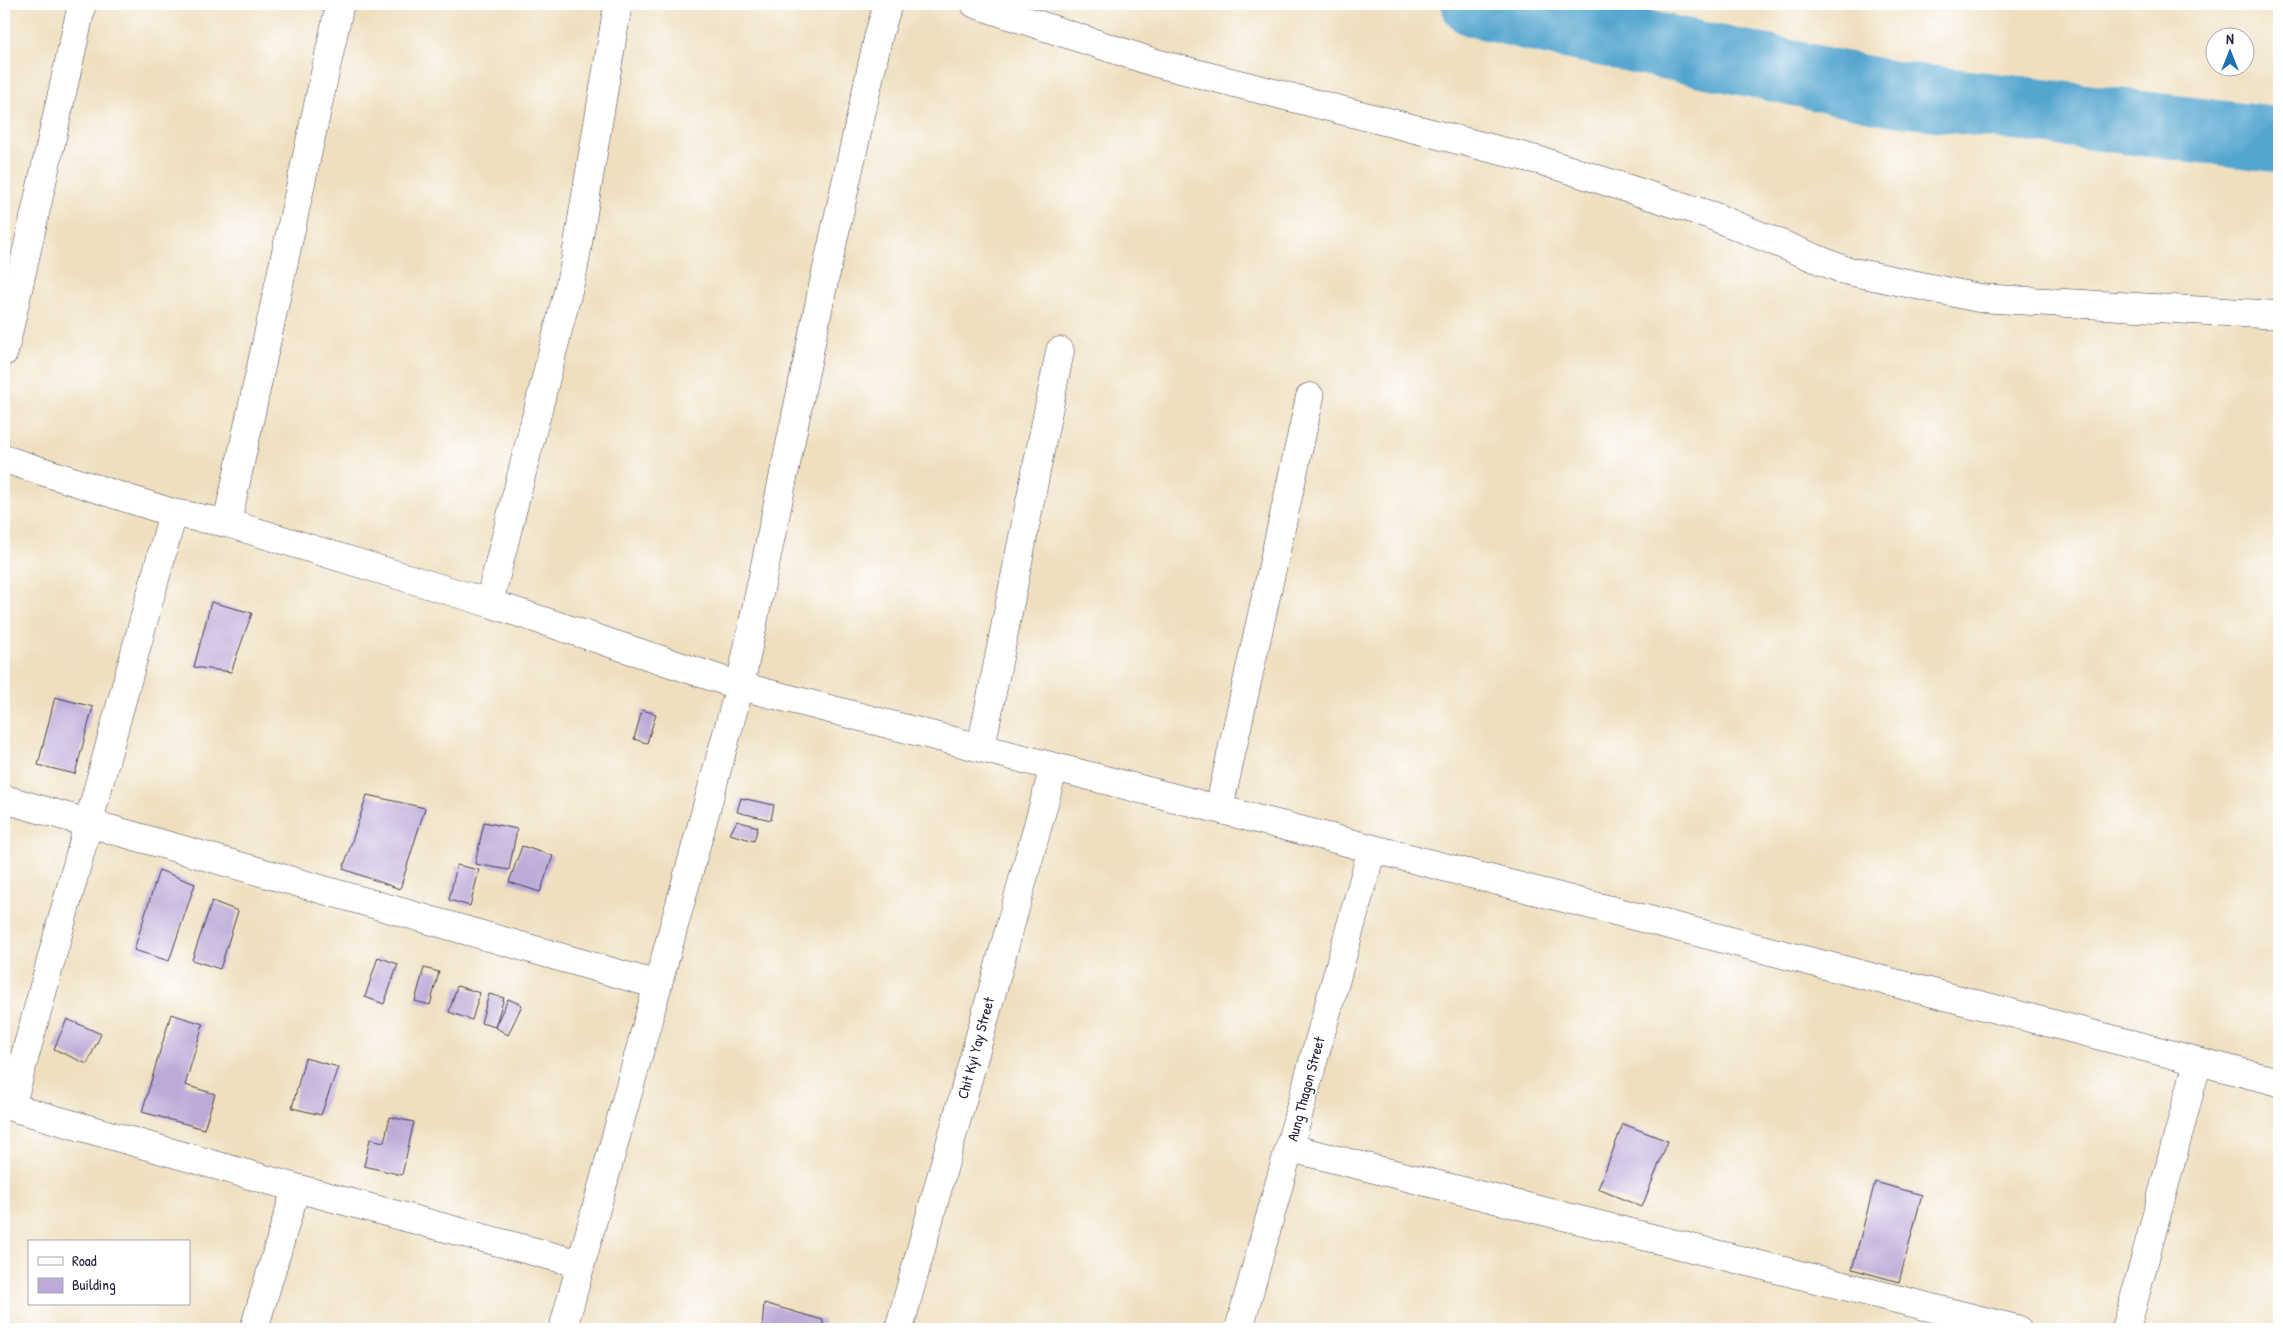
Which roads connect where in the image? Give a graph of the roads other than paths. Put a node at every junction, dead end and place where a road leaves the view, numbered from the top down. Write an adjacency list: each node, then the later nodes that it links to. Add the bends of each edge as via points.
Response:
1 (82, 4): 8 (street)
2 (340, 4): 12 (street)
3 (618, 4): 13 (street, via 574,267)
4 (888, 4): 14 (street, via 821,295)
5 (975, 4): 6 (street, via 1156,63 1545,162 1710,215 1844,270 1979,298)
6 (2279, 315)
7 (1060, 351): 15 (street)
8 (4, 352)
9 (1310, 398): 18 (street)
10 (4, 460): 11 (street)
11 (173, 513): 12 (street); 19 (street)
12 (227, 524): 13 (street)
13 (489, 604): 14 (street)
14 (740, 686): 15 (street); 21 (street)
15 (981, 748): 16 (street)
16 (1054, 767): 18 (street); 30 (street, Chit Kyi Yay Street)
17 (4, 799): 19 (street)
18 (1219, 810): 20 (street)
19 (88, 822): 21 (street); 24 (street)
20 (1372, 849): 22 (street); 25 (street, Aung Thagon Street)
21 (658, 985): 27 (street)
22 (2198, 1061): 23 (street); 33 (street)
23 (2279, 1082)
24 (7, 1106): 26 (street)
25 (1290, 1148): 31 (street, Aung Thagon Street); 32 (street)
26 (296, 1188): 27 (street); 28 (street)
27 (581, 1264): 29 (street)
28 (254, 1329)
29 (563, 1329)
30 (898, 1329)
31 (1239, 1329)
32 (2017, 1329)
33 (2126, 1329)

